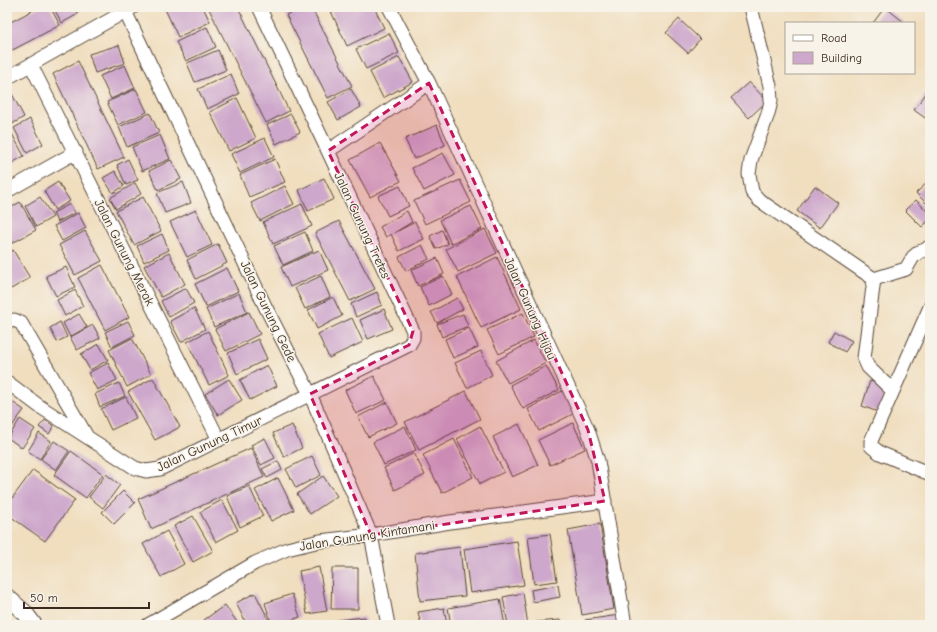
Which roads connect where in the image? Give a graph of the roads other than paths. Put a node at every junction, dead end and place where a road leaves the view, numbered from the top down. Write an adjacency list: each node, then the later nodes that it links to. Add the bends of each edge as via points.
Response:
1 (259, 7): 8 (street, Jalan Gunung Tretes)
2 (389, 7): 7 (street, Jalan Gunung Hijau)
3 (751, 7): 12 (street, via 770,86 771,101 751,160 749,174 752,192 759,200)
4 (127, 8): 5 (street); 17 (street, Jalan Gunung Gede, via 262,301)
5 (31, 65): 6 (street); 9 (street, Jalan Gunung Merak)
6 (7, 78)
7 (429, 83): 8 (street); 21 (street, Jalan Gunung Hijau, via 588,430 598,461)
8 (328, 151): 17 (street, Jalan Gunung Tretes, via 413,331 413,338 409,346)
9 (76, 152): 10 (street); 19 (street, Jalan Gunung Merak)
10 (7, 190)
11 (930, 246): 12 (street, via 913,257 906,269)
12 (874, 279): 16 (street, via 864,358 868,367)
13 (930, 307): 16 (street)
14 (7, 322): 18 (street, Jalan Gunung Timur, via 21,323)
15 (7, 382): 18 (street, Jalan Gunung Timur)
16 (894, 391): 20 (street, via 874,431 871,446 880,453)
17 (310, 394): 19 (street, Jalan Gunung Timur); 22 (street, Jalan Gunung Gede)
18 (87, 437): 19 (street, Jalan Gunung Timur, via 135,468 146,471 160,469)
19 (219, 440)
20 (930, 474)
21 (605, 501): 22 (street, Jalan Gunung Kintamani); 27 (street, Jalan Gunung Hijau)
22 (371, 535): 25 (street, Jalan Gunung Kintamani, via 320,541 287,549 255,563); 26 (street, Jalan Gunung Gede)
23 (7, 597): 24 (street, via 25,612)
24 (34, 625)
25 (148, 625)
26 (388, 625)
27 (625, 625)

